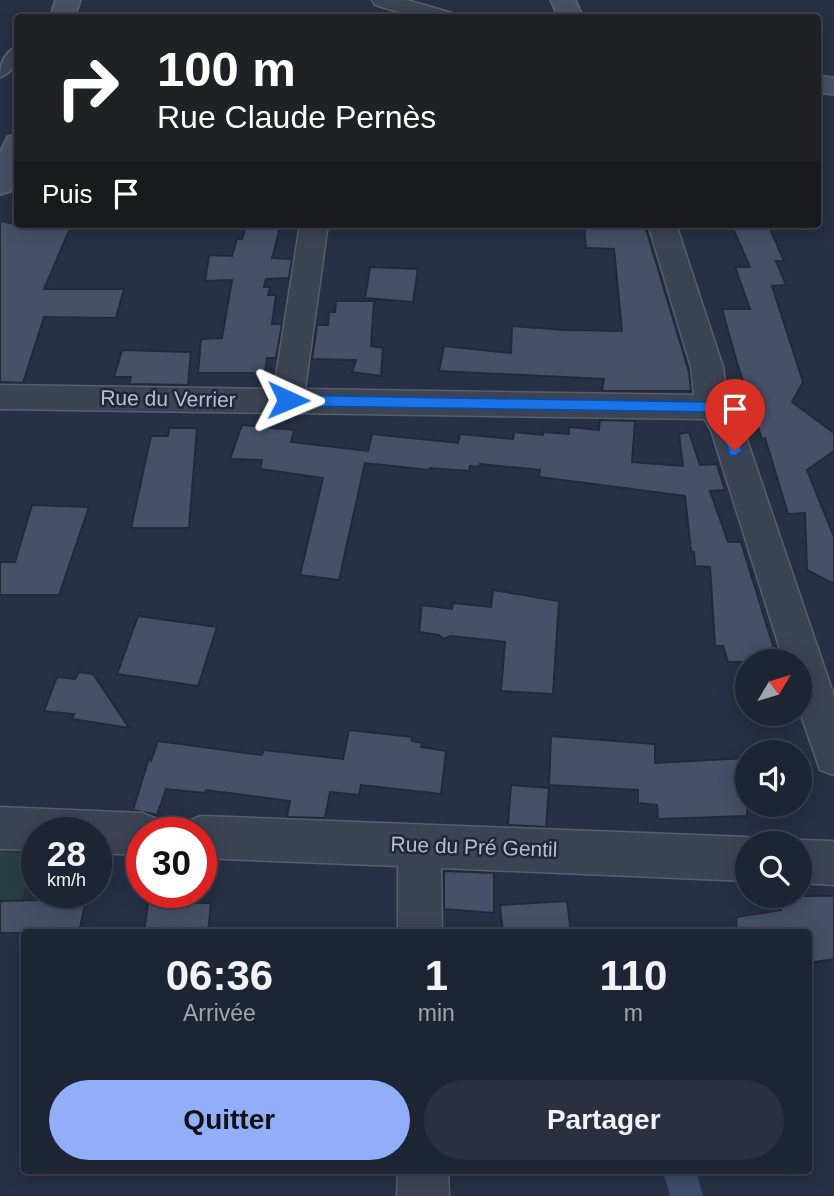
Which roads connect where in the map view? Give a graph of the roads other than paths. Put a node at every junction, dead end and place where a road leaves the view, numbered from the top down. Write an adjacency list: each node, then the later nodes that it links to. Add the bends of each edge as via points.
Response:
1 (380, 0): 2 (street)
2 (430, 14)
3 (14, 55): 4 (lane)
4 (0, 73)
5 (14, 152): 6 (main road)
6 (0, 185)
7 (313, 228): 10 (street)
8 (663, 228): 11 (street, via 707,367)
9 (0, 397): 10 (street, Rue du Verrier)
10 (288, 400): 11 (street, Rue du Verrier)
11 (713, 407): 12 (street, via 726,425)
12 (834, 756)
13 (0, 828): 14 (street)
14 (126, 833)
15 (217, 838): 16 (street, Rue du Pré Gentil)
16 (419, 844): 17 (street, Rue du Pré Gentil); 20 (street)
17 (735, 858)
18 (812, 862): 19 (street)
19 (834, 863)
20 (420, 929)
21 (423, 1174): 22 (street)
22 (423, 1196)

